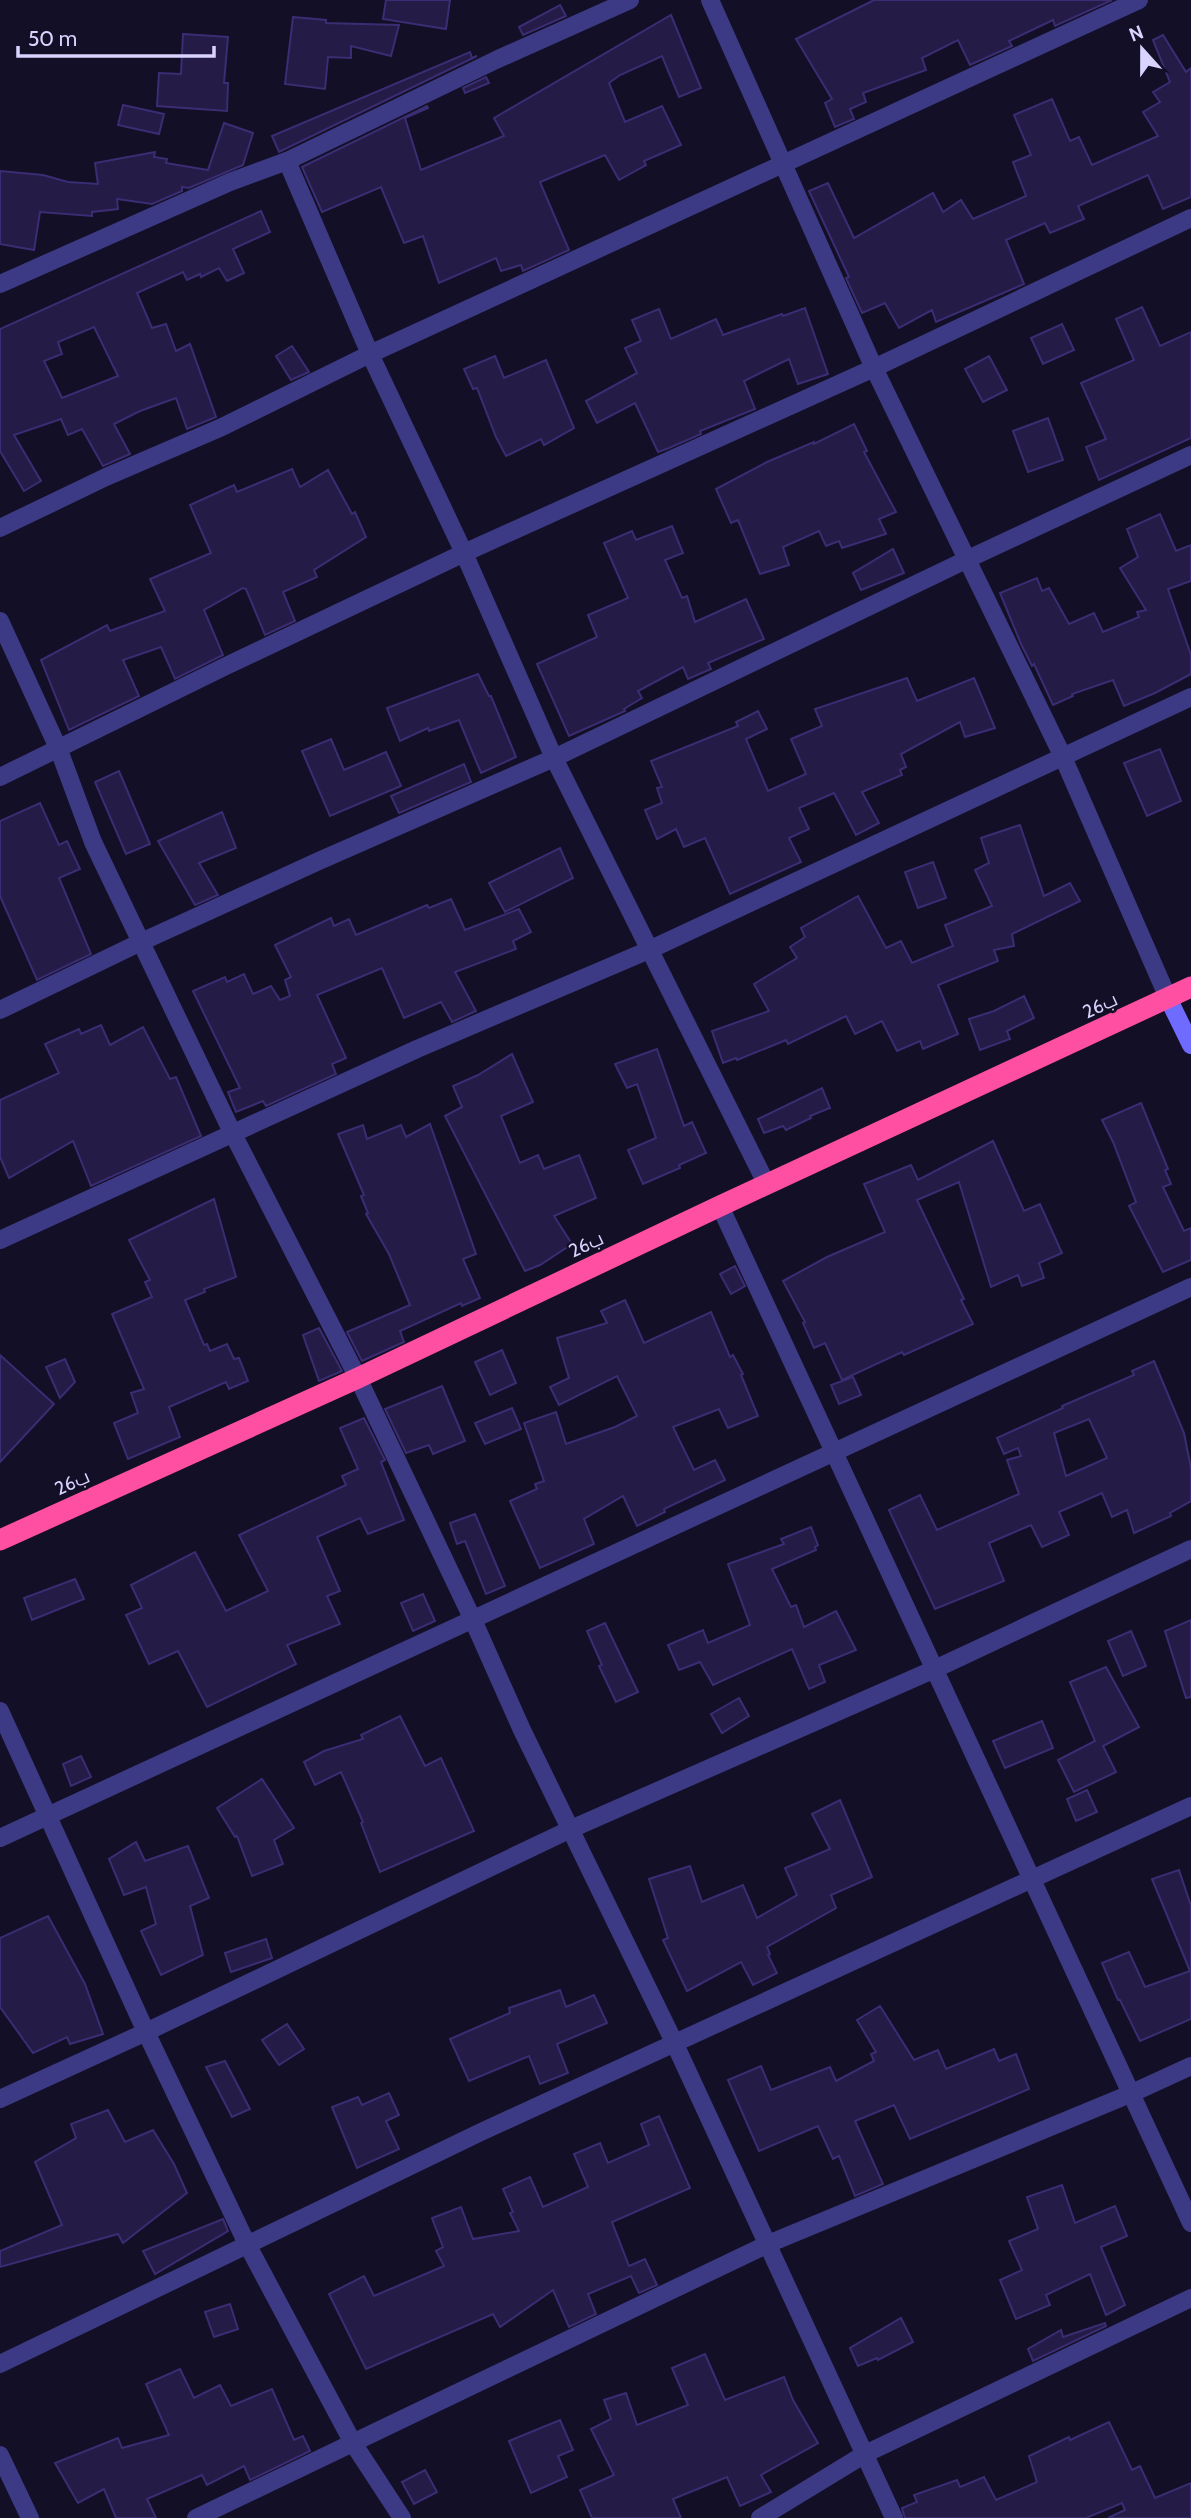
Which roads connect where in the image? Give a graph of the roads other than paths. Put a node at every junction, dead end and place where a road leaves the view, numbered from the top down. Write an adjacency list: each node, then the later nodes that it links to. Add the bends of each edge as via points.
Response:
1 (630, 0): 4 (street)
2 (710, 0): 5 (street)
3 (1139, 0): 5 (street)
4 (287, 161): 7 (street); 8 (street)
5 (782, 164): 8 (street); 9 (street)
6 (1191, 218): 9 (street)
7 (0, 284)
8 (370, 354): 11 (street); 12 (street)
9 (874, 368): 12 (street); 13 (street)
10 (1191, 455): 13 (street)
11 (0, 528)
12 (464, 553): 16 (street); 18 (street)
13 (968, 559): 17 (street); 18 (street)
14 (0, 621): 16 (street)
15 (1191, 697): 17 (street)
16 (59, 750): 19 (street); 20 (street, via 93,842)
17 (1063, 757): 21 (street); 23 (street)
18 (555, 758): 20 (street); 21 (street)
19 (0, 777)
20 (141, 942): 24 (street); 26 (street)
21 (649, 950): 26 (street); 27 (street)
22 (1191, 988): 23 (highway, 26ب)
23 (1168, 998): 25 (main road); 27 (highway, 26ب)
24 (0, 1010)
25 (1191, 1045)
26 (232, 1132): 29 (street); 31 (street)
27 (767, 1185): 28 (highway, 26ب)
28 (720, 1206): 31 (highway, 26ب); 32 (street)
29 (0, 1240)
30 (1191, 1287): 32 (street)
31 (358, 1378): 33 (highway, 26ب); 35 (street)
32 (835, 1451): 35 (street); 36 (street)
33 (0, 1540)
34 (1191, 1549): 36 (street)
35 (473, 1620): 39 (street); 40 (street)
36 (935, 1669): 40 (street); 42 (street)
37 (0, 1711): 39 (street)
38 (1191, 1806): 42 (street)
39 (47, 1816): 41 (street); 43 (street)
40 (571, 1829): 43 (street); 44 (street)
41 (0, 1838)
42 (1032, 1880): 44 (street); 46 (street)
43 (146, 2032): 47 (street); 49 (street)
44 (674, 2042): 49 (street); 50 (street)
45 (1191, 2066): 46 (street)
46 (1130, 2094): 48 (street); 50 (street)
47 (0, 2099)
48 (1191, 2223)
49 (247, 2244): 52 (street); 53 (street)
50 (768, 2244): 53 (street); 54 (street)
51 (1191, 2298): 54 (street)
52 (0, 2364)
53 (354, 2443): 57 (street); 58 (street)
54 (865, 2454): 59 (street); 60 (street)
55 (0, 2455): 56 (street)
56 (30, 2518)
57 (196, 2518)
58 (402, 2518)
59 (760, 2518)
60 (894, 2518)

